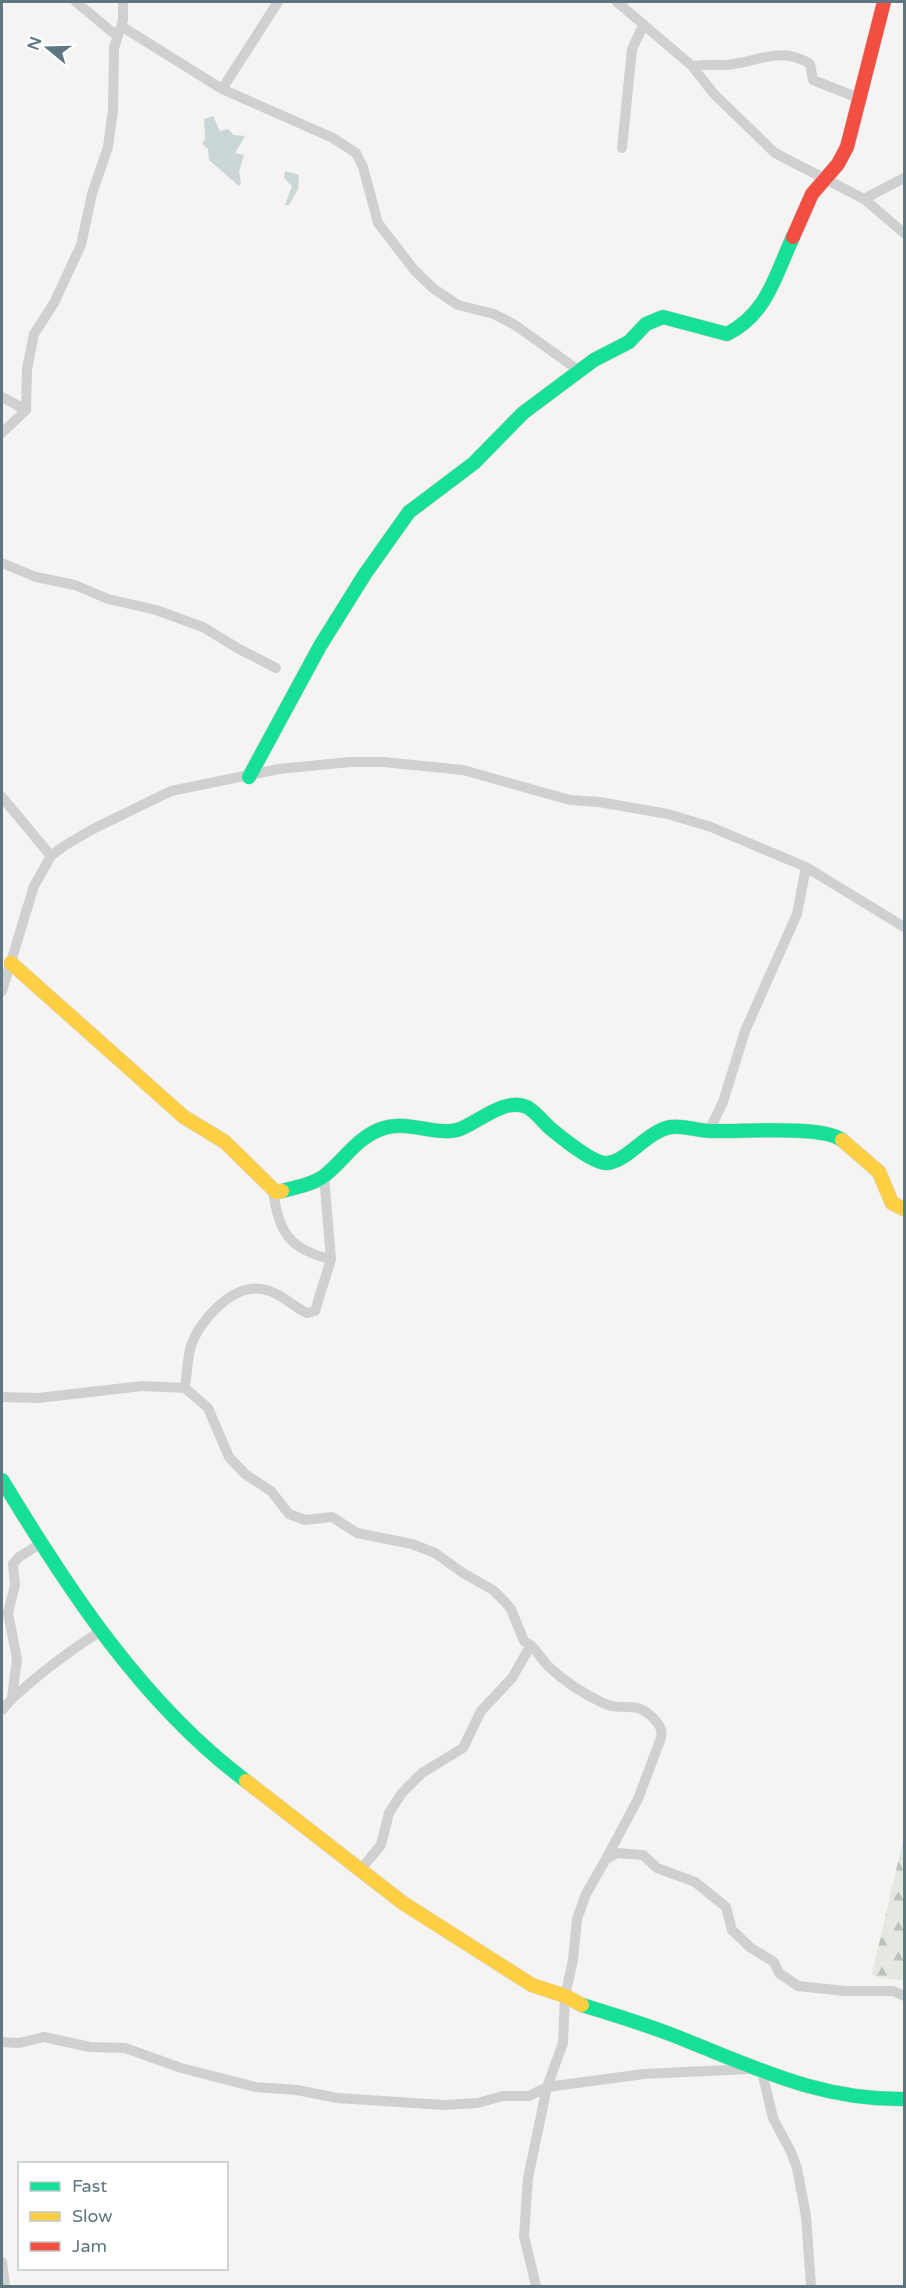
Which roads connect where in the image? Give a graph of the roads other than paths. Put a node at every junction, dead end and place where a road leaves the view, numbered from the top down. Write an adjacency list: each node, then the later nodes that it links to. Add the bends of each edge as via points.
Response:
1 (76, 2): 8 (street)
2 (123, 2): 6 (street)
3 (278, 2): 10 (street)
4 (617, 2): 7 (street)
5 (884, 2): 11 (street)
6 (122, 26): 8 (street); 10 (street)
7 (643, 26): 9 (street); 12 (street, via 632,49)
8 (117, 36): 21 (street, via 108,147 77,254 34,334 27,369)
9 (692, 66): 11 (street, via 763,56 797,58 810,64 813,80); 15 (street, via 756,137 791,162)
10 (222, 89): 19 (street, via 325,134 356,153 378,223 415,271 458,305 508,321)
11 (861, 99): 13 (street)
12 (622, 148)
13 (838, 164): 15 (street); 16 (street)
14 (904, 178): 17 (street)
15 (827, 179): 16 (street); 19 (street, via 812,194 765,301 755,315 724,334 658,317 629,342 594,360)
16 (842, 187): 17 (street)
17 (864, 200): 18 (street)
18 (904, 233)
19 (581, 372): 25 (street, via 523,413 474,463 409,512 320,646)
20 (2, 397): 21 (street)
21 (26, 410): 22 (street)
22 (2, 433)
23 (2, 562): 24 (street, via 36,577 75,585 108,599 156,610 203,627)
24 (276, 668)
25 (249, 777): 27 (street, via 167,792 93,829); 28 (street, via 279,769 350,762 463,770 570,800 668,814 711,827)
26 (2, 797): 27 (street)
27 (51, 856): 30 (street, via 33,886)
28 (806, 867): 29 (street); 32 (street, via 797,914 744,1031 723,1102)
29 (904, 927)
30 (6, 967): 31 (street); 34 (street, via 184,1117 225,1142)
31 (2, 991)
32 (709, 1131): 33 (street, via 662,1129 623,1157 605,1164 551,1129 529,1108 519,1105 492,1112 459,1130 408,1125 384,1128 359,1140); 35 (street, via 820,1132 839,1138 879,1172 892,1203)
33 (324, 1176): 34 (street, via 295,1189); 36 (street)
34 (273, 1190): 36 (street, via 284,1233 309,1253)
35 (904, 1209)
36 (331, 1259): 37 (street, via 322,1294 311,1314 260,1288 244,1291 220,1306 200,1327 191,1347)
37 (185, 1388): 38 (street, via 135,1386 38,1398); 42 (street, via 208,1408 229,1457 271,1491 290,1514 305,1520 332,1517 357,1533 412,1544 435,1553 494,1590 511,1610 524,1641)
38 (2, 1397)
39 (2, 1480): 40 (street)
40 (40, 1544): 41 (street); 43 (street, via 13,1564 15,1585 8,1613 17,1659)
41 (101, 1631): 43 (street); 46 (street, via 224,1765)
42 (531, 1645): 45 (street, via 548,1666 586,1694 614,1708 645,1709 661,1728 661,1738 638,1798); 46 (street, via 512,1678 481,1712 463,1748 422,1773 402,1793 390,1813 381,1845)
43 (12, 1698): 44 (street)
44 (2, 1710)
45 (606, 1859): 47 (street, via 596,1873 578,1919); 48 (street, via 617,1853 643,1855 657,1868 695,1882 726,1907 732,1930 774,1962 781,1975 802,1988 893,1991)
46 (361, 1869): 47 (street, via 403,1903 471,1948 532,1985)
47 (565, 1996): 50 (street); 51 (street, via 564,2043)
48 (904, 1996)
49 (2, 2042): 51 (street, via 19,2043 44,2037 90,2047 124,2048 255,2087 337,2098 445,2105 529,2096)
50 (758, 2070): 51 (street, via 658,2073); 52 (street, via 815,2091 867,2101); 56 (street, via 773,2118 796,2168 806,2216)
51 (547, 2087): 55 (street, via 528,2178 523,2227)
52 (904, 2099)
53 (2, 2262): 54 (street)
54 (6, 2286)
55 (536, 2286)
56 (811, 2286)

